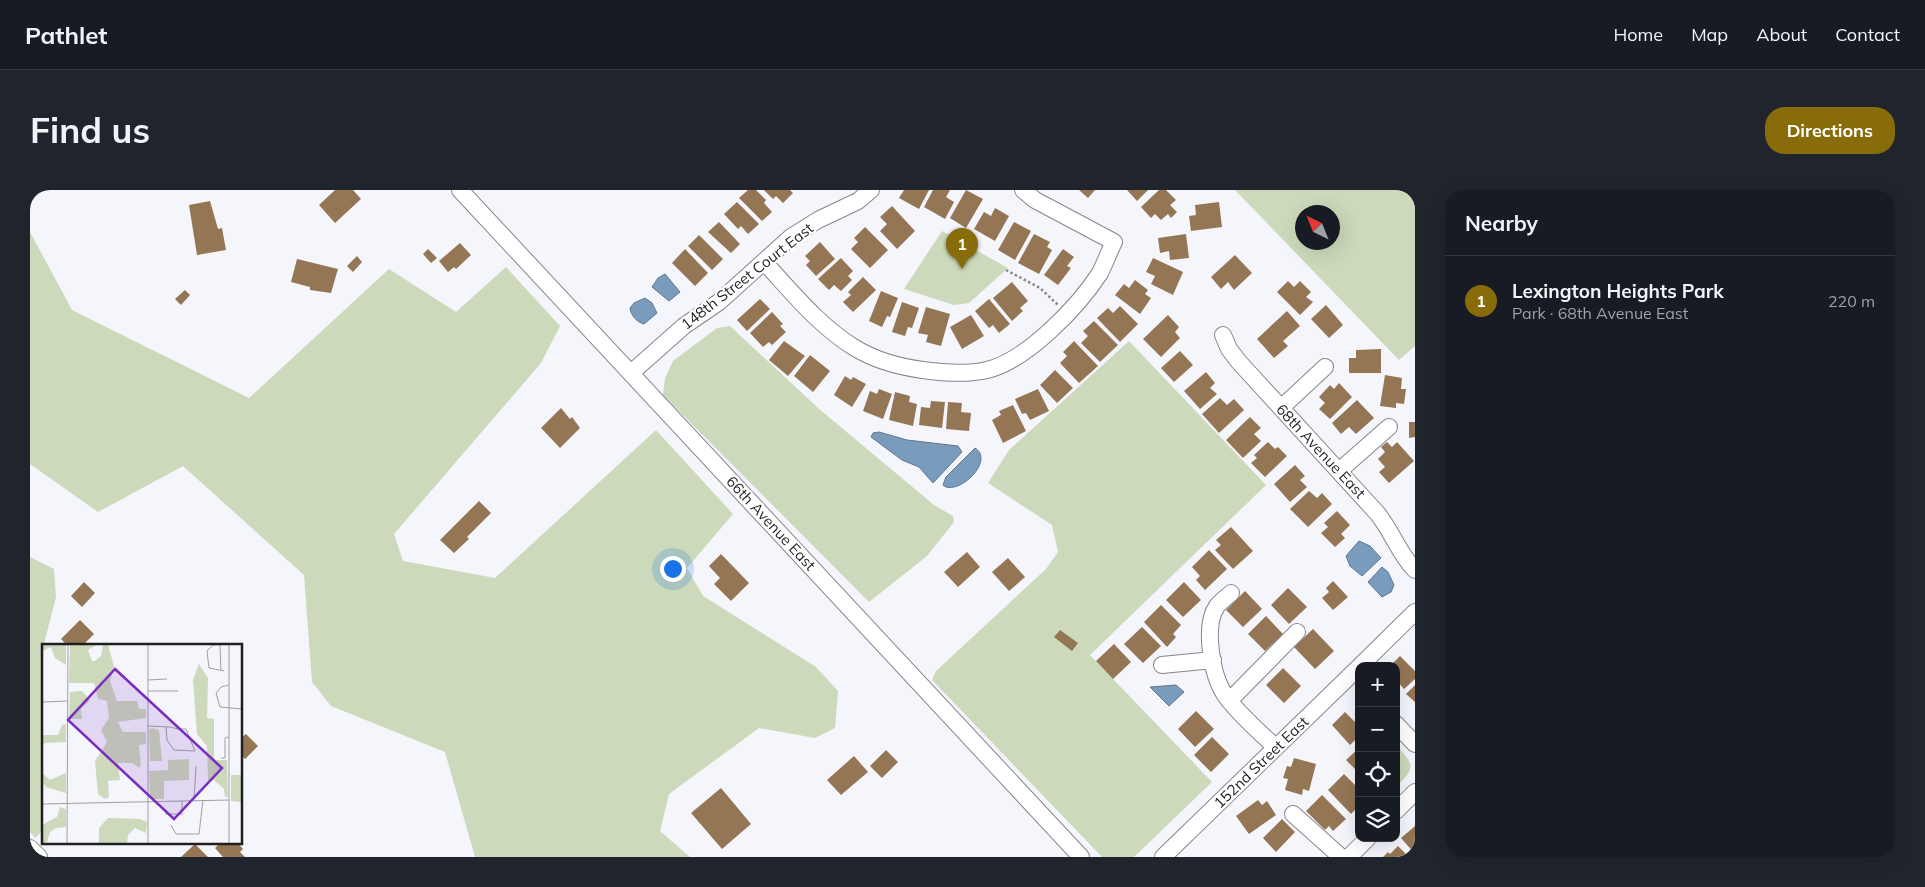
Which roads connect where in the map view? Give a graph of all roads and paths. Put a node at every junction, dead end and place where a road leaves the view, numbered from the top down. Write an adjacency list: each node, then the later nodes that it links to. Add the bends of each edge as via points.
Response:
1 (460, 190): 9 (street, 66th Avenue East)
2 (871, 190): 4 (street, 148th Street Court East, via 858,202 818,220 791,237)
3 (1023, 190): 6 (street, via 1035,200 1114,242 1100,272)
4 (764, 262): 6 (street, via 822,323 856,349 903,367 968,373 1004,364 1022,354); 9 (street, 148th Street Court East)
5 (1006, 270): 6 (path, via 1040,288)
6 (1067, 314)
7 (1223, 335): 10 (street, 68th Avenue East, via 1239,362)
8 (1325, 367): 10 (street)
9 (631, 373): 31 (street, 66th Avenue East)
10 (1281, 408): 12 (street, 68th Avenue East)
11 (1389, 427): 12 (street)
12 (1339, 471): 13 (street, 68th Avenue East, via 1389,528 1404,558)
13 (1415, 570)
14 (1232, 593): 17 (street, via 1216,607 1210,635)
15 (1415, 612): 18 (street, 152nd Street East)
16 (1298, 632): 21 (street)
17 (1212, 660): 19 (street); 21 (street, via 1220,686)
18 (1367, 662)
19 (1162, 665)
20 (1355, 675): 24 (street, 152nd Street East)
21 (1230, 700): 24 (street)
22 (1400, 728): 23 (street)
23 (1415, 744)
24 (1276, 748): 32 (street, 152nd Street East)
25 (1415, 792): 26 (street)
26 (1400, 807)
27 (1293, 814): 33 (street)
28 (1364, 842): 34 (street)
29 (30, 848): 30 (street)
30 (39, 857)
31 (1082, 857)
32 (1163, 857)
33 (1341, 857)
34 (1349, 857)

